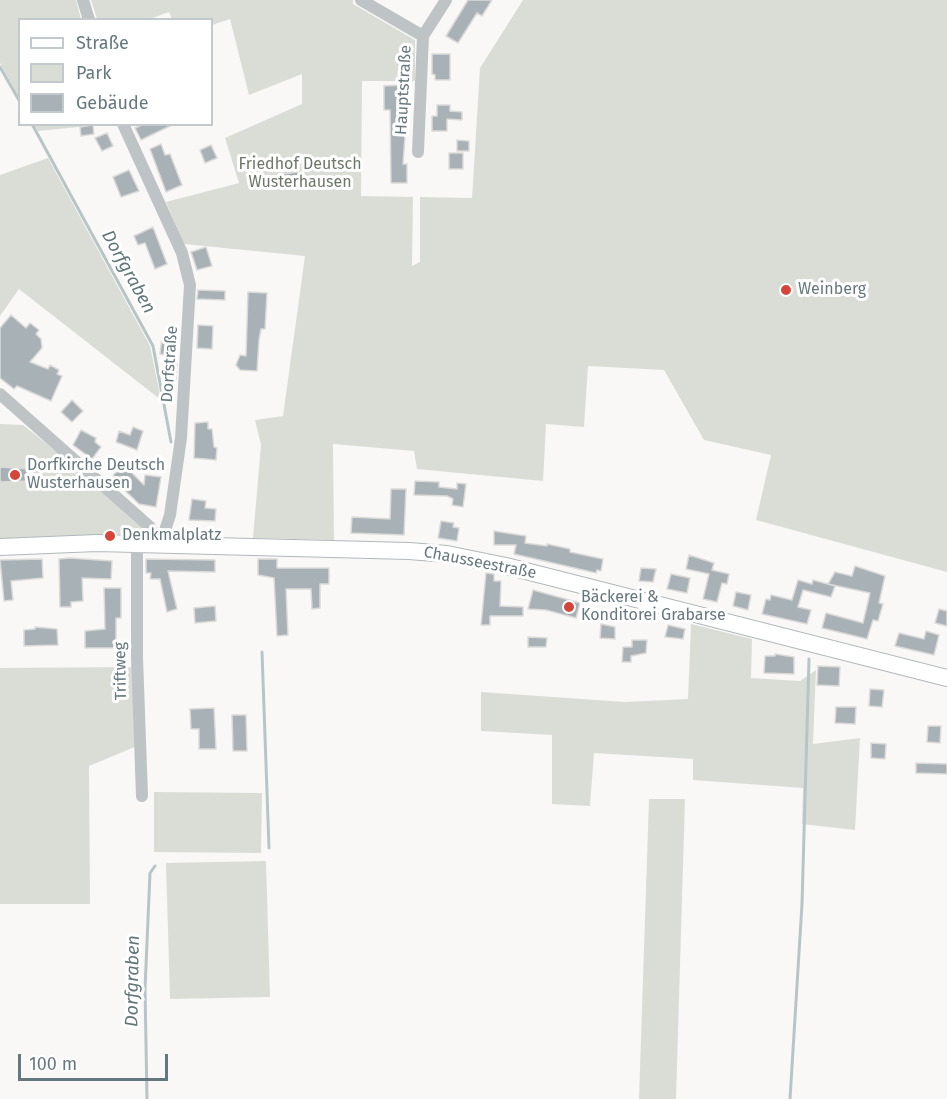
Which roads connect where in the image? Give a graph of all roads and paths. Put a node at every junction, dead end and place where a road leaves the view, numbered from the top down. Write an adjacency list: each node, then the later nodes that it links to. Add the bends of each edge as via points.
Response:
1 (83, 0): 4 (street)
2 (362, 0): 5 (street)
3 (446, 0): 5 (street, Hauptstraße)
4 (88, 18)
5 (423, 36): 7 (street, Hauptstraße)
6 (124, 126): 10 (street, Dorfstraße, via 182,253 190,285 181,438 170,515)
7 (418, 152)
8 (0, 394): 10 (street, via 150,526)
9 (137, 546): 10 (main road, Chausseestraße); 11 (main road, Chausseestraße, via 98,543); 13 (street, Triftweg)
10 (160, 546): 12 (main road, Chausseestraße, via 447,554)
11 (0, 547)
12 (947, 678)
13 (142, 796)

